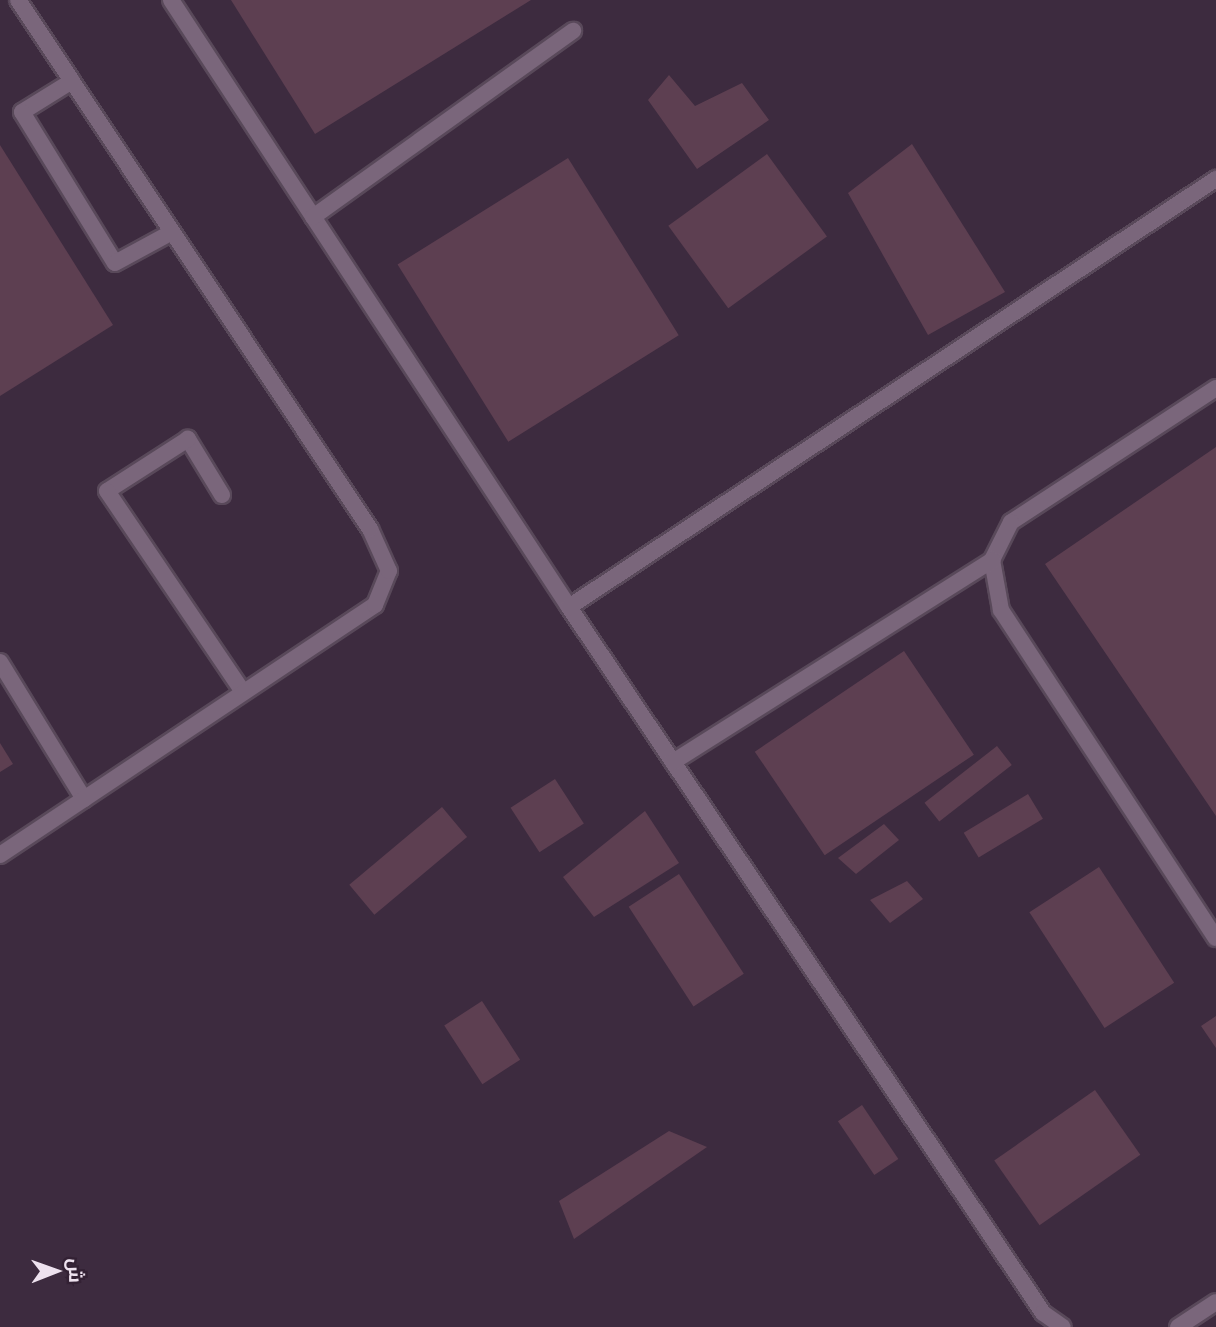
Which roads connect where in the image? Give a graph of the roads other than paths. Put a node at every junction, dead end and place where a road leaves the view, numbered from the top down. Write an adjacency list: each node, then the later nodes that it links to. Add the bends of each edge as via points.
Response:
1 (18, 0): 4 (lane)
2 (171, 0): 6 (lane)
3 (573, 31): 6 (lane)
4 (72, 81): 7 (lane); 7 (lane, via 22,112 116,263)
5 (1216, 179): 11 (lane)
6 (313, 217): 11 (lane)
7 (172, 232): 13 (lane, via 370,529 389,570 375,605)
8 (1216, 388): 10 (lane, via 1012,522)
9 (222, 495): 13 (lane, via 188,439 107,491)
10 (992, 560): 14 (lane); 17 (lane, via 1001,610)
11 (569, 607): 14 (lane)
12 (0, 662): 15 (lane)
13 (243, 692): 15 (lane)
14 (673, 762): 19 (lane, via 1043,1313)
15 (84, 799): 16 (lane)
16 (0, 855)
17 (1216, 938)
18 (1216, 1302): 20 (lane)
19 (1063, 1327)
20 (1178, 1327)

